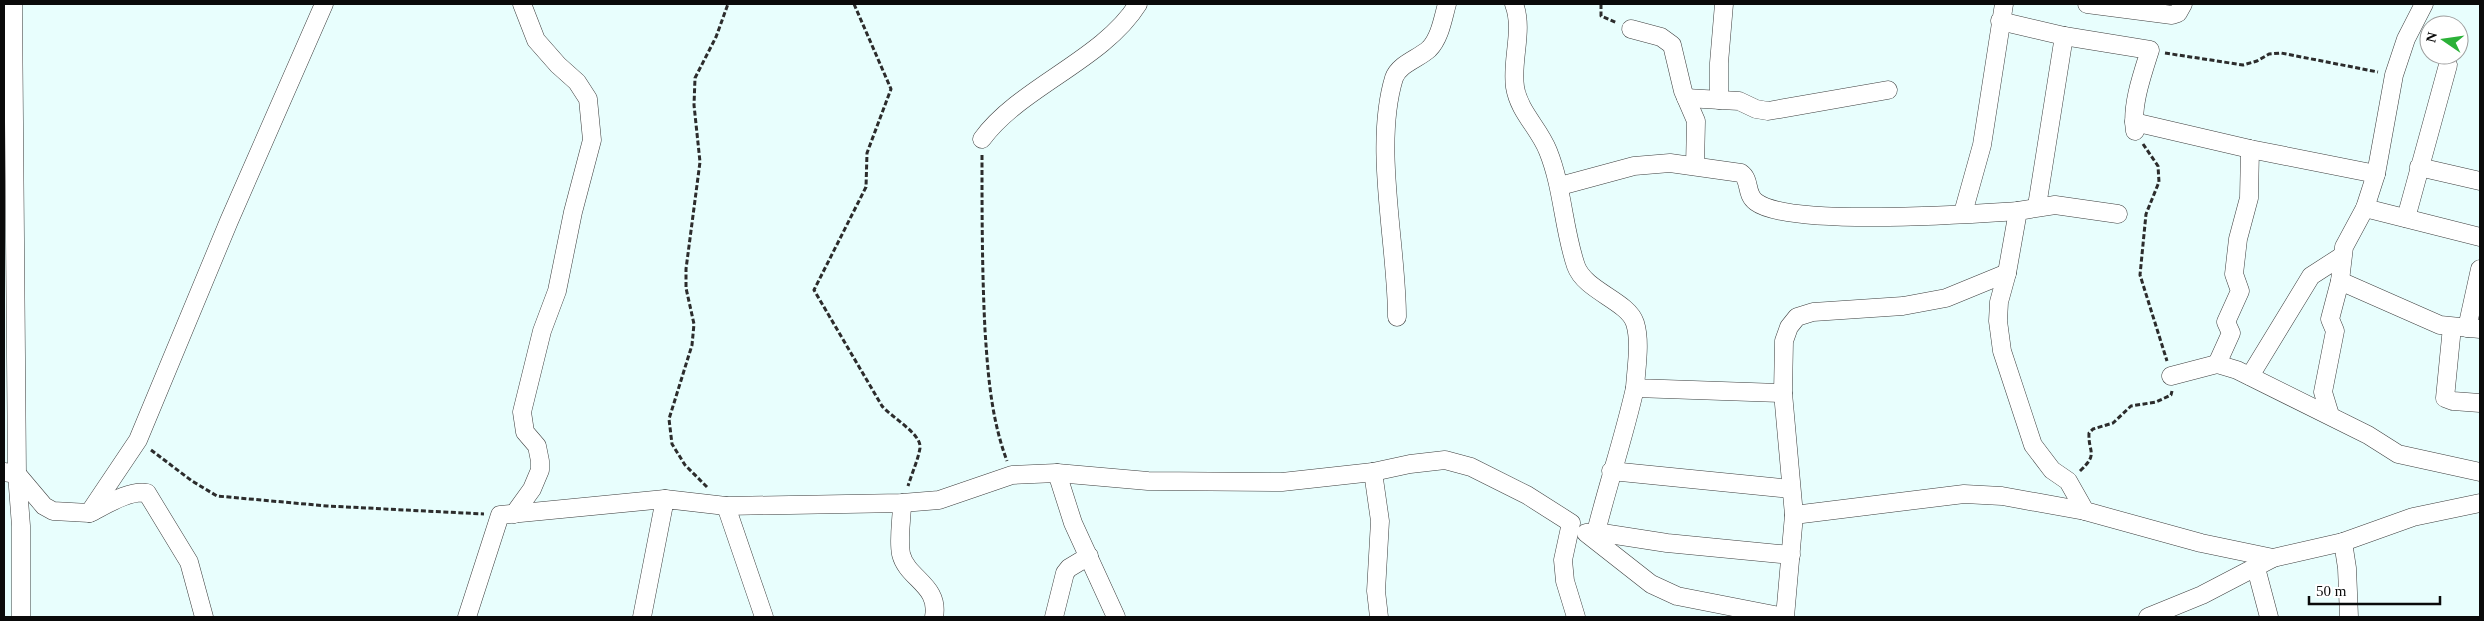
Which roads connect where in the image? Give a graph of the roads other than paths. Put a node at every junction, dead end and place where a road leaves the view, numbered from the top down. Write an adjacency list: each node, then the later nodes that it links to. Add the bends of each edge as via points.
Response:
1 (13, 4): 48 (street)
2 (324, 4): 56 (street, via 138,440)
3 (522, 4): 57 (street, via 536,40 577,82 588,99 592,140 557,291 542,331 522,412 526,432 536,446 540,470 532,489)
4 (1138, 4): 18 (street, via 1107,38 1000,119)
5 (1447, 4): 36 (street, via 1430,48 1395,75 1389,103 1386,142)
6 (1514, 4): 24 (street, via 1517,11 1515,86 1522,109 1548,149)
7 (1724, 4): 17 (street)
8 (2087, 4): 9 (street, via 2172,15 2178,13)
9 (2183, 4)
10 (2424, 4): 22 (street, via 2406,39 2394,75)
11 (2002, 12): 13 (street); 28 (street, via 1982,145)
12 (1631, 29): 16 (street, via 1661,37 1672,45)
13 (2064, 36): 19 (street, via 2150,50 2141,79 2135,127); 25 (street)
14 (2448, 65): 21 (street)
15 (1888, 90): 17 (street, via 1768,111 1756,110 1739,101)
16 (1686, 98): 17 (street); 20 (street, via 1696,122)
17 (1719, 100)
18 (982, 139)
19 (2250, 149): 22 (street); 38 (street, via 2249,198 2238,238 2234,274 2240,291 2226,322 2231,333)
20 (1696, 166): 24 (street, via 1670,163 1634,166); 28 (street, via 1741,173 1747,180 1751,197 1757,203 1777,210 1814,215 1882,217)
21 (2419, 167): 23 (street); 30 (street)
22 (2376, 174): 26 (street)
23 (2480, 181)
24 (1560, 186): 41 (street, via 1577,268 1586,280 1628,312 1635,324)
25 (2037, 206): 27 (street); 29 (street, via 2069,206)
26 (2365, 208): 30 (street); 32 (street)
27 (2018, 211): 28 (street); 34 (street)
28 (1963, 213)
29 (2118, 214)
30 (2406, 218): 31 (street)
31 (2480, 237)
32 (2342, 256): 35 (street); 40 (street, via 2311,276)
33 (2480, 269): 37 (street)
34 (2007, 274): 42 (street, via 1946,298 1902,306 1814,312 1797,317 1784,341); 55 (street, via 1999,302 2002,351 2033,445 2052,470 2068,481)
35 (2340, 281): 37 (street, via 2415,315); 44 (street, via 2330,320 2335,331 2323,392)
36 (1397, 317)
37 (2466, 328): 43 (street, via 2445,398 2453,402)
38 (2217, 364): 39 (street); 40 (street)
39 (2171, 376)
40 (2250, 376): 44 (street)
41 (1635, 388): 42 (street); 45 (street)
42 (1783, 393): 50 (street)
43 (2480, 403)
44 (2330, 415): 47 (street, via 2398,454)
45 (1611, 471): 50 (street); 60 (street)
46 (1373, 472): 49 (street, via 1282,482 1148,482); 59 (street, via 1445,460 1471,467 1527,495); 74 (street, via 1380,521 1376,591)
47 (2480, 472)
48 (11, 473): 56 (street, via 53,511); 66 (street, via 22,526)
49 (1057, 473): 52 (street, via 1012,475 939,500); 63 (street, via 1073,523)
50 (1791, 489): 58 (street)
51 (664, 499): 54 (street); 57 (street); 69 (street)
52 (902, 503): 54 (street); 71 (street, via 901,553 905,564 933,598)
53 (2480, 503): 61 (street, via 2413,518)
54 (726, 506): 70 (street)
55 (2085, 511): 58 (street, via 2002,496 1964,494); 64 (street, via 2201,543)
56 (89, 513): 67 (street, via 133,494 147,493 189,562)
57 (507, 514): 68 (street)
58 (1794, 515): 62 (street)
59 (1571, 523): 60 (street); 75 (street, via 1563,560 1565,581)
60 (1591, 532): 62 (street, via 1667,543); 76 (street, via 1651,584 1677,596)
61 (2342, 542): 64 (street); 79 (street, via 2347,568)
62 (1791, 554): 76 (street)
63 (1088, 556): 72 (street, via 1065,573); 73 (street)
64 (2273, 558): 65 (street)
65 (2256, 568): 77 (street, via 2194,599); 78 (street)
66 (21, 617)
67 (204, 617)
68 (467, 617)
69 (642, 617)
70 (764, 617)
71 (934, 617)
72 (1054, 617)
73 (1116, 617)
74 (1379, 617)
75 (1576, 617)
76 (1785, 617)
77 (2148, 617)
78 (2269, 617)
79 (2349, 617)

